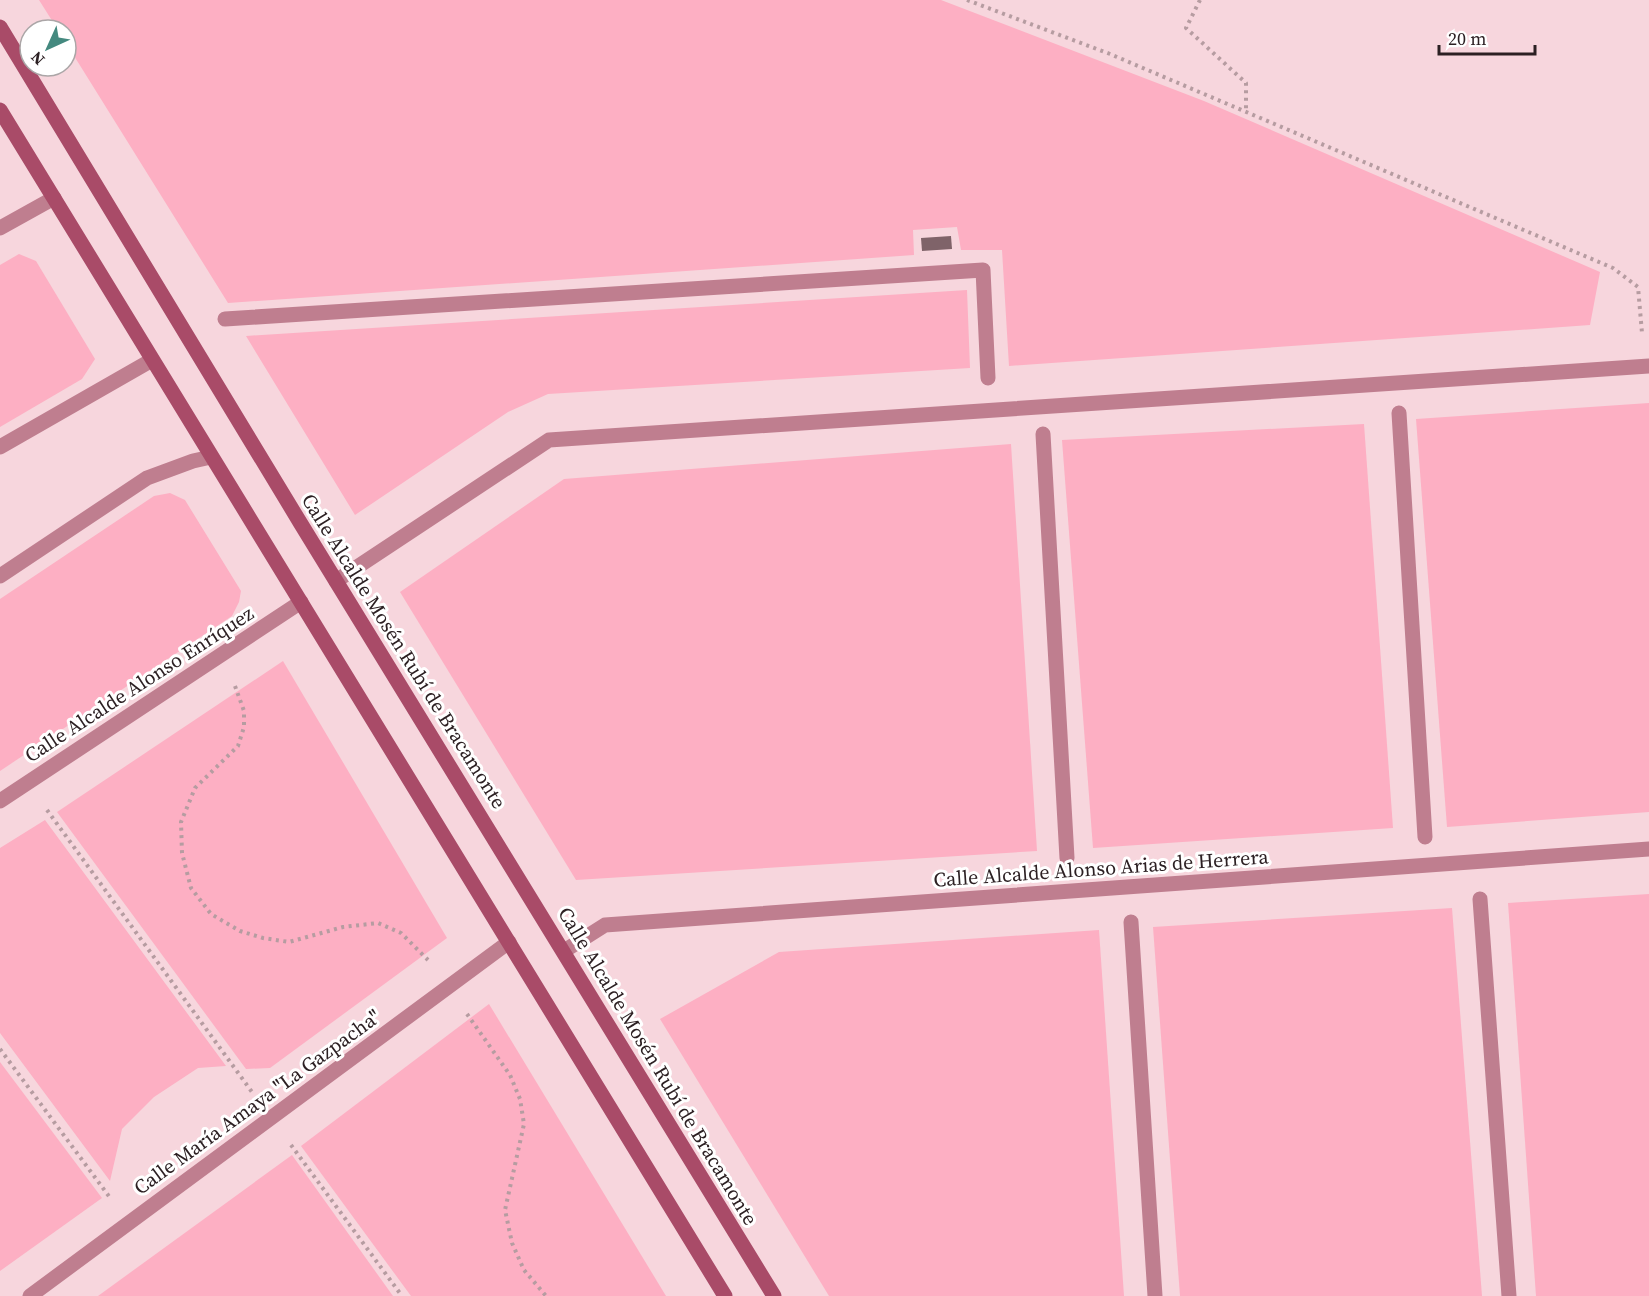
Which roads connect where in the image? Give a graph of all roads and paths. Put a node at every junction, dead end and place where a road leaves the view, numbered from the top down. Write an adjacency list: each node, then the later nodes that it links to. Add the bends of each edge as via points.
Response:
1 (967, 0): 5 (path)
2 (1200, 0): 5 (path, via 1186,28 1246,83)
3 (0, 27): 18 (main road, Calle Alcalde Mosén Rubí de Bracamonte)
4 (0, 110): 6 (main road)
5 (1246, 111): 9 (path, via 1613,268 1638,287)
6 (54, 198): 7 (street); 10 (main road)
7 (0, 228)
8 (225, 319): 12 (street, via 983,270)
9 (1642, 333)
10 (152, 360): 15 (street); 16 (main road)
11 (1649, 366): 18 (street, via 549,440)
12 (988, 378)
13 (1399, 413): 23 (street)
14 (1043, 434): 25 (street)
15 (0, 447)
16 (211, 457): 17 (street, via 147,478); 19 (main road)
17 (0, 576)
18 (336, 580): 29 (main road, Calle Alcalde Mosén Rubí de Bracamonte)
19 (301, 602): 21 (street, Calle Alcalde Alonso Enríquez); 28 (main road)
20 (235, 686): 30 (path, via 244,711 238,746 195,788 182,822 182,853 191,888 212,914 240,931 263,938 289,942 343,927 378,923 401,933)
21 (0, 801)
22 (47, 810): 33 (path)
23 (1425, 837)
24 (1649, 849): 29 (street, Calle Alcalde Alonso Arias de Herrera, via 605,925)
25 (1067, 858)
26 (1480, 899): 42 (street)
27 (1131, 922): 41 (street)
28 (509, 942): 36 (street, Calle María Amaya "La Gazpacha"); 39 (main road)
29 (564, 951): 40 (main road, Calle Alcalde Mosén Rubí de Bracamonte)
30 (428, 960)
31 (468, 1014): 38 (path, via 510,1075 520,1099 524,1124 505,1210 512,1243 524,1270)
32 (0, 1049): 35 (path)
33 (252, 1092)
34 (291, 1145): 37 (path)
35 (111, 1199)
36 (30, 1296)
37 (402, 1296)
38 (546, 1296)
39 (724, 1296)
40 (774, 1296)
41 (1155, 1296)
42 (1509, 1296)

